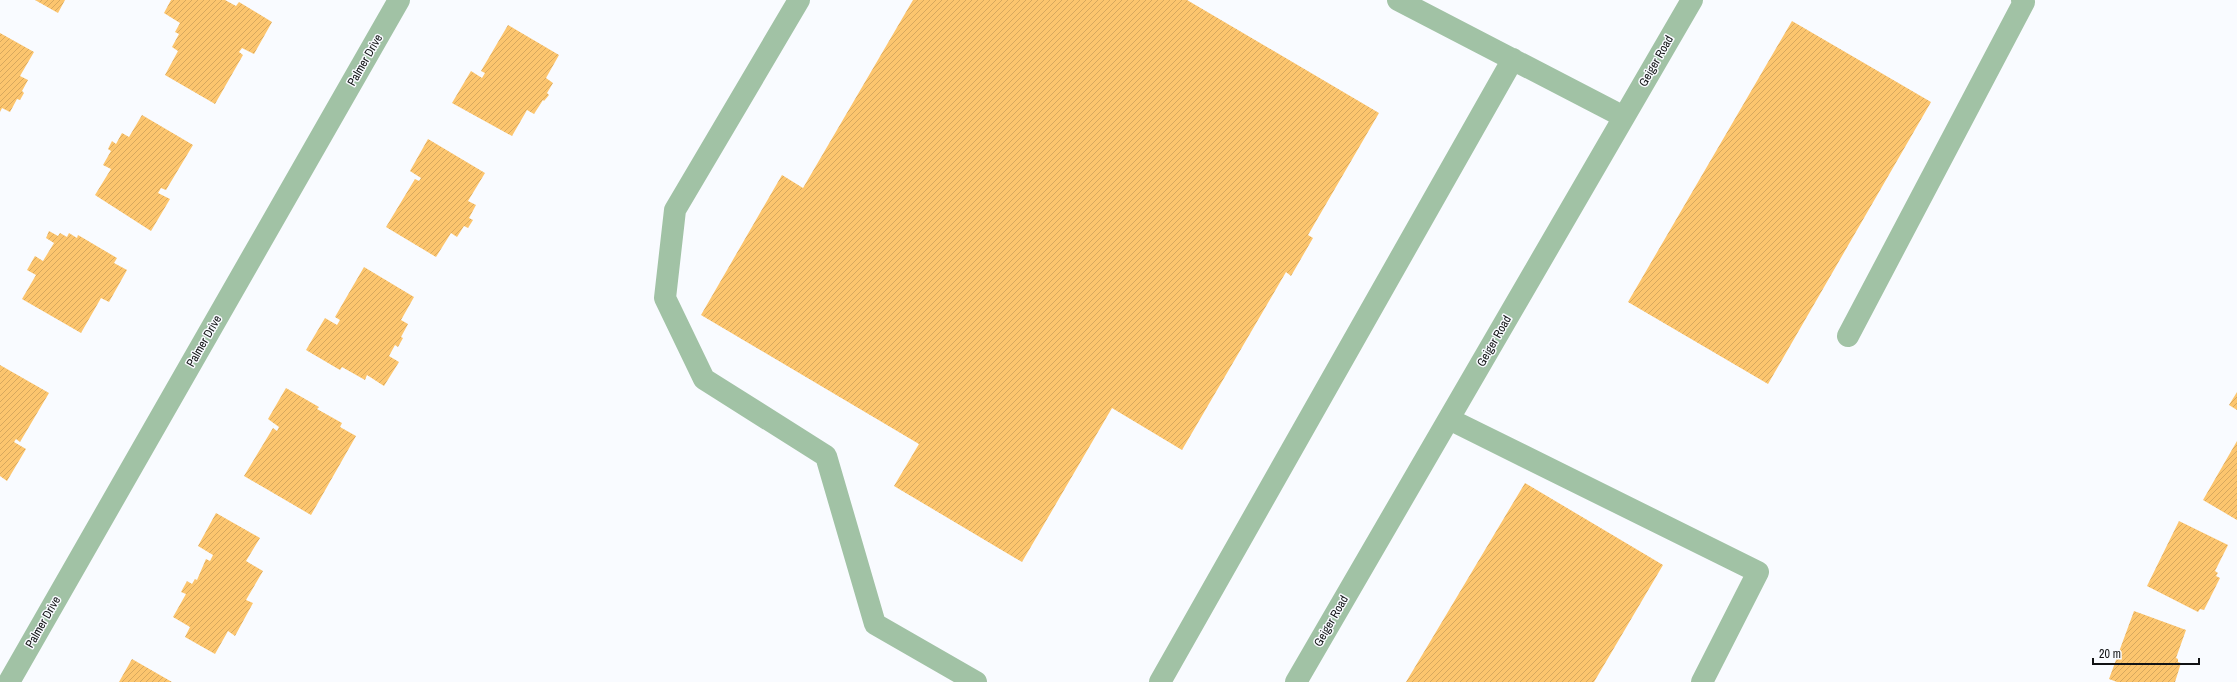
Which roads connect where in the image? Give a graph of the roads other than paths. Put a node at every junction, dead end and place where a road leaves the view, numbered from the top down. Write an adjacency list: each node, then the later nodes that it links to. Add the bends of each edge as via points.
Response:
1 (399, 0): 10 (street, Palmer Drive)
2 (799, 0): 11 (street, via 675,210 665,298 704,379 826,456 875,624)
3 (1398, 0): 6 (street)
4 (1692, 0): 7 (street, Geiger Road)
5 (2022, 0): 8 (street, via 2024,2)
6 (1513, 59): 7 (street); 12 (street)
7 (1624, 117): 9 (street, Geiger Road)
8 (1848, 336)
9 (1449, 419): 13 (street, Geiger Road); 14 (street, via 1758,572)
10 (9, 682)
11 (976, 682)
12 (1160, 682)
13 (1296, 682)
14 (1702, 682)

